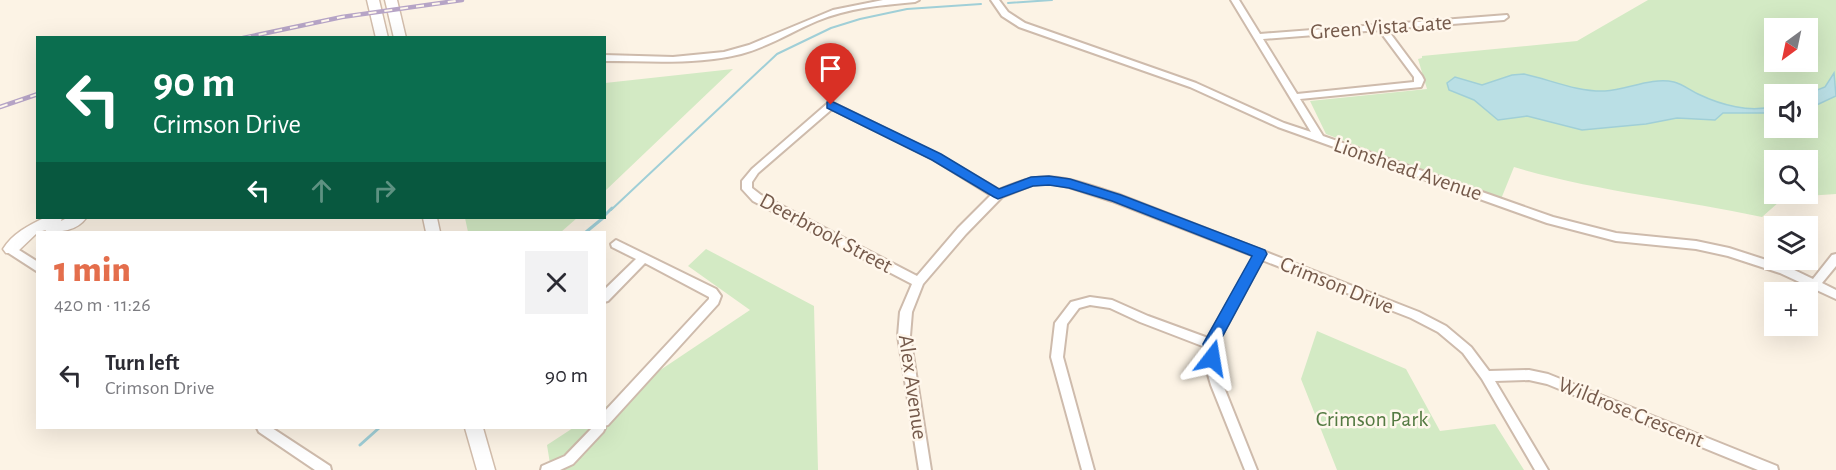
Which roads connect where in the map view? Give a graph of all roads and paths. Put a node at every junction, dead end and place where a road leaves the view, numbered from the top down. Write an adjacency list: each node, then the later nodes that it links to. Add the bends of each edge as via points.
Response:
1 (373, 0): 8 (main road)
2 (391, 0): 9 (main road)
3 (915, 0): 11 (street, via 827,14 760,44 704,58)
4 (995, 0): 13 (street, Lionshead Avenue, via 1005,14 1022,24 1185,81 1261,117)
5 (1235, 0): 10 (street)
6 (1504, 17): 7 (street, Green Vista Gate)
7 (1381, 27): 10 (street, Green Vista Gate); 12 (street, via 1418,76 1418,85)
8 (382, 36)
9 (400, 36)
10 (1257, 37): 12 (street)
11 (606, 58)
12 (1295, 97): 13 (street)
13 (1319, 138): 26 (street, Lionshead Avenue, via 1576,228 1729,252)
14 (998, 194): 21 (street, Crimson Drive, via 1031,182 1070,183); 25 (street, Alex Avenue); 25 (street, Deerbrook Street, via 936,157 831,105 747,181 747,189 757,198)
15 (53, 219): 20 (main road)
16 (77, 219): 17 (main road)
17 (54, 231)
18 (36, 240): 20 (main road)
19 (616, 244): 22 (street)
20 (6, 252): 24 (street)
21 (1260, 254): 31 (street); 32 (street, Crimson Drive, via 1442,329 1467,350)
22 (643, 258): 29 (street); 33 (street, via 712,292 714,301)
23 (1836, 258): 27 (street)
24 (36, 267)
25 (918, 282): 40 (street, Alex Avenue, via 906,312 904,336)
26 (1810, 282)
27 (1817, 282)
28 (1818, 286): 30 (street, Lionshead Avenue)
29 (606, 296)
30 (1836, 296)
31 (1211, 344): 41 (street, via 1112,304 1090,301 1075,305 1062,323 1057,357); 42 (street, via 1217,385)
32 (1486, 376): 43 (street, Crimson Drive); 44 (street, Wildrose Crescent, via 1530,375 1548,379)
33 (606, 419)
34 (264, 429): 37 (street)
35 (474, 429): 38 (main road)
36 (598, 429): 39 (street, via 569,460)
37 (325, 470)
38 (486, 470)
39 (546, 470)
40 (924, 470)
41 (1088, 470)
42 (1251, 470)
43 (1542, 470)
44 (1772, 470)

